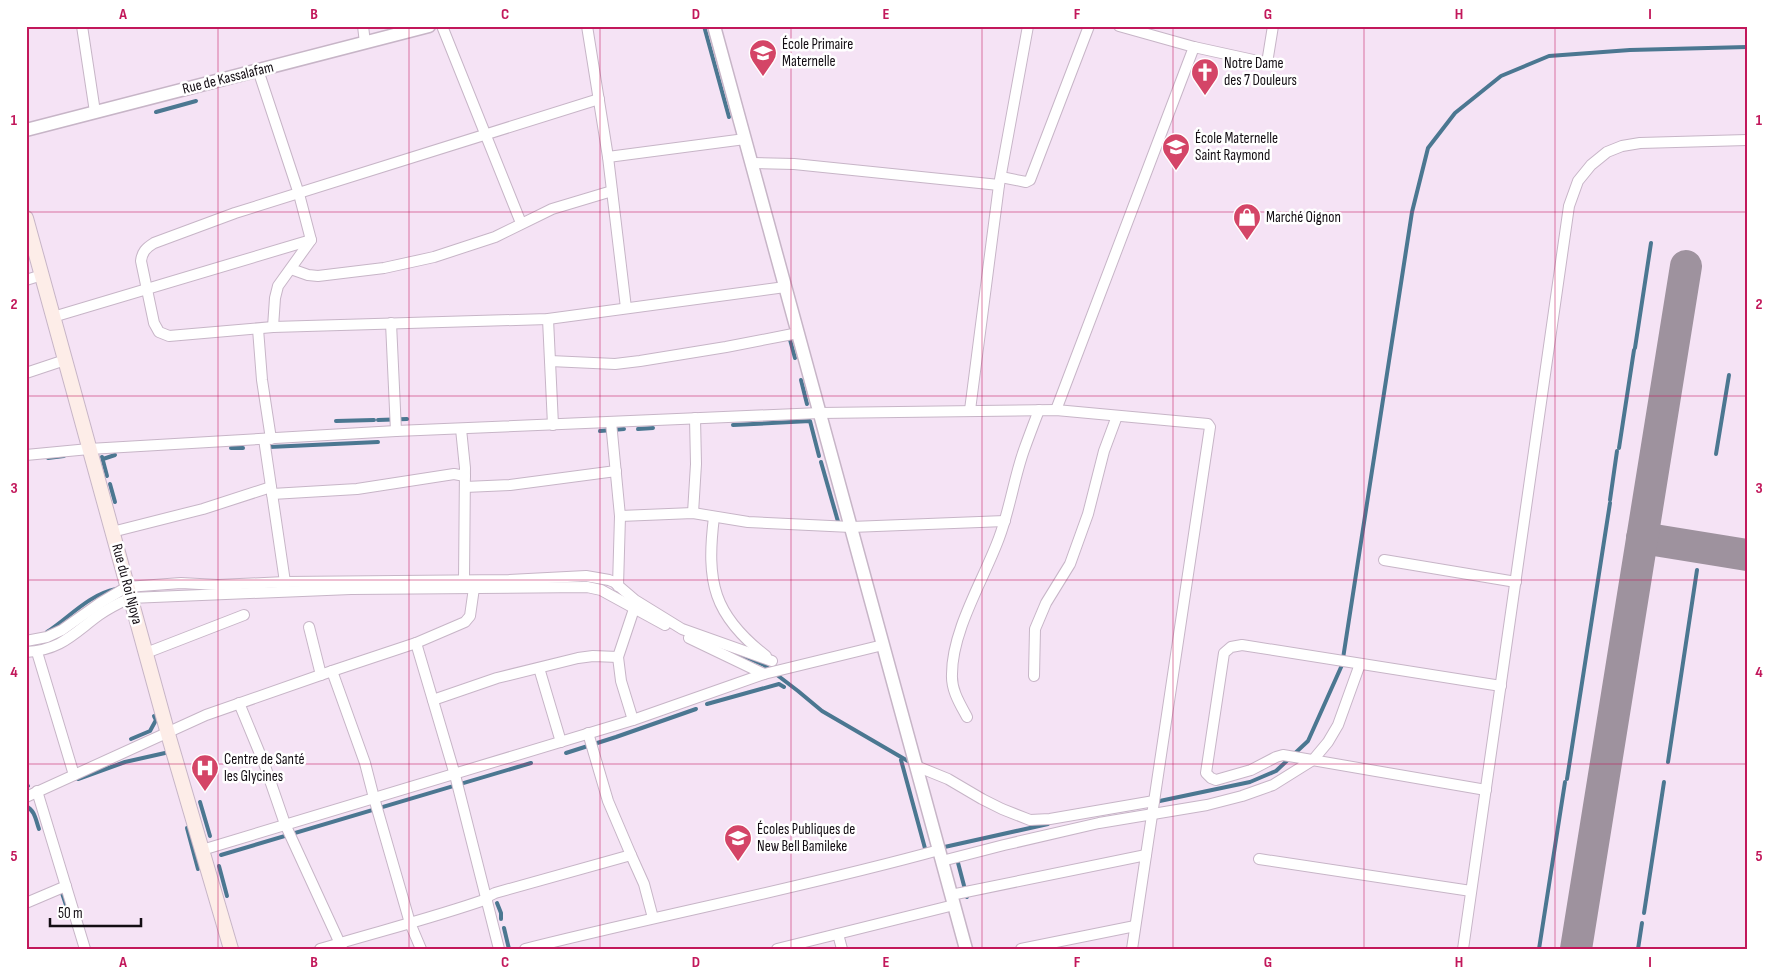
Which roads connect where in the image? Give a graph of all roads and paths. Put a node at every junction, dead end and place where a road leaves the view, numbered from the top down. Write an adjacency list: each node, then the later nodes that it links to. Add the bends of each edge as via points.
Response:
1 (82, 26): 15 (street)
2 (363, 26): 11 (street)
3 (429, 26): 11 (street, Rue de Kassalafam)
4 (442, 26): 17 (street)
5 (587, 26): 14 (street)
6 (714, 26): 18 (street)
7 (1028, 26): 22 (street)
8 (1089, 26): 22 (street, via 1030,180)
9 (1119, 26): 12 (street)
10 (1273, 26): 12 (street, via 1267,63)
11 (365, 43): 13 (street, Rue de Kassalafam)
12 (1194, 47): 45 (street)
13 (258, 70): 15 (street, Rue de Kassalafam); 24 (street)
14 (599, 99): 17 (street); 20 (street)
15 (95, 112): 16 (street, Rue de Kassalafam)
16 (26, 130)
17 (484, 135): 24 (street); 26 (street)
18 (745, 138): 20 (street); 21 (street)
19 (1747, 140): 69 (street, via 1622,146 1591,165 1578,182 1569,206)
20 (608, 157): 23 (street)
21 (752, 163): 22 (street); 31 (street)
22 (1000, 181): 43 (street)
23 (612, 191): 26 (street, via 566,204); 33 (street)
24 (299, 194): 27 (street); 32 (street, via 154,243 142,254)
25 (26, 218): 29 (main road, Rue du Roi Njoya)
26 (521, 223): 28 (street, via 467,247 406,264 318,276)
27 (311, 240): 28 (street); 32 (street)
28 (291, 269): 37 (street, via 278,286)
29 (42, 275): 30 (street); 34 (main road, Rue du Roi Njoya)
30 (26, 280)
31 (785, 286): 33 (street); 39 (street)
32 (146, 288): 34 (street); 38 (street, via 154,323 159,332 169,336)
33 (626, 308): 35 (street)
34 (53, 317): 40 (main road, Rue du Roi Njoya)
35 (548, 319): 36 (street); 41 (street)
36 (392, 323): 37 (street); 52 (street)
37 (274, 327): 38 (street)
38 (258, 329): 53 (street)
39 (798, 333): 41 (street, via 726,348 615,364); 46 (street)
40 (65, 360): 42 (street); 54 (main road, Rue du Roi Njoya)
41 (550, 361): 50 (street)
42 (26, 373)
43 (970, 410): 44 (street); 46 (street)
44 (1039, 410): 45 (street); 63 (street, via 1024,450)
45 (1056, 410): 47 (street)
46 (820, 413): 48 (street); 64 (street)
47 (1117, 416): 89 (street, via 1070,564 1046,603 1035,629); 106 (street, via 1208,424 1210,427)
48 (695, 418): 49 (street); 60 (street)
49 (611, 422): 50 (street); 56 (street)
50 (553, 425): 51 (street)
51 (461, 429): 52 (street); 57 (street)
52 (396, 431): 53 (street)
53 (268, 439): 54 (street); 59 (street)
54 (89, 449): 55 (street); 65 (main road, Rue du Roi Njoya)
55 (26, 455)
56 (616, 471): 58 (street, via 510,485); 61 (street)
57 (466, 476): 58 (street); 59 (street, via 454,474 357,489)
58 (465, 487): 67 (street)
59 (272, 491): 65 (street); 68 (street)
60 (693, 513): 61 (street); 62 (street)
61 (620, 516): 70 (street)
62 (714, 517): 64 (street, via 748,522); 82 (street, via 712,571 718,600 736,630)
63 (1005, 521): 64 (street); 93 (street, via 969,607 955,652 952,683)
64 (851, 527): 78 (street)
65 (112, 532): 72 (main road, Rue du Roi Njoya)
66 (1384, 560): 69 (street)
67 (464, 580): 68 (street); 70 (street, via 586,576 609,580)
68 (285, 582): 72 (street, via 181,583)
69 (1516, 582): 90 (street)
70 (618, 586): 82 (street, via 682,629)
71 (474, 588): 72 (street); 73 (street, via 587,587 601,590); 77 (street, via 470,616 465,622)
72 (129, 592): 76 (street, via 100,603 62,630); 79 (street, via 76,634 54,647); 80 (main road, Rue du Roi Njoya)
73 (634, 609): 81 (street); 87 (street)
74 (244, 615): 80 (street)
75 (309, 627): 88 (street)
76 (26, 641)
77 (416, 644): 86 (street); 91 (street)
78 (883, 644): 85 (street); 99 (street)
79 (32, 652): 101 (street)
80 (146, 653): 96 (main road, Rue du Roi Njoya)
81 (618, 657): 84 (street, via 593,656); 94 (street, via 621,682)
82 (772, 660): 85 (street)
83 (1357, 663): 90 (street); 98 (street, via 1338,725 1328,742); 98 (street, via 1242,645 1224,654 1206,773 1216,780 1251,770 1283,755)
84 (539, 668): 91 (street, via 497,678); 97 (street)
85 (782, 669): 87 (street)
86 (332, 671): 88 (street); 105 (street)
87 (764, 674): 94 (street)
88 (321, 675): 92 (street)
89 (1034, 676)
90 (1500, 686): 102 (street)
91 (433, 700): 100 (street)
92 (239, 703): 96 (street); 108 (street)
93 (967, 717)
94 (633, 720): 95 (street)
95 (588, 733): 97 (street); 110 (street, via 608,801)
96 (168, 734): 101 (street); 109 (main road, Rue du Roi Njoya)
97 (561, 742): 100 (street)
98 (1310, 760): 102 (street); 107 (street, via 1273,785 1207,805)
99 (916, 766): 106 (street, via 1030,820); 112 (street)
100 (455, 774): 105 (street); 116 (street)
101 (74, 775): 103 (street)
102 (1486, 790): 115 (street)
103 (37, 791): 104 (street); 114 (street)
104 (26, 797)
105 (374, 798): 108 (street); 120 (street)
106 (1154, 801): 107 (street)
107 (1152, 815): 111 (street); 112 (street)
108 (285, 824): 109 (street); 123 (street)
109 (202, 850): 125 (main road, Rue du Roi Njoya)
110 (631, 855): 116 (street, via 495,893); 119 (street, via 644,884)
111 (1146, 855): 117 (street); 121 (street)
112 (940, 856): 117 (street); 119 (street)
113 (1259, 859): 115 (street)
114 (66, 886): 118 (street); 124 (street)
115 (1471, 891): 135 (street)
116 (487, 899): 120 (street); 128 (street)
117 (953, 900): 122 (street); 132 (street)
118 (26, 902)
119 (653, 918): 129 (street)
120 (410, 923): 123 (street); 127 (street)
121 (1135, 926): 133 (street); 134 (street)
122 (838, 934): 130 (street); 131 (street)
123 (342, 946): 126 (street)
124 (86, 949)
125 (231, 949)
126 (320, 949)
127 (421, 949)
128 (499, 949)
129 (526, 949)
130 (777, 949)
131 (842, 949)
132 (966, 949)
133 (1021, 949)
134 (1132, 949)
135 (1463, 949)

